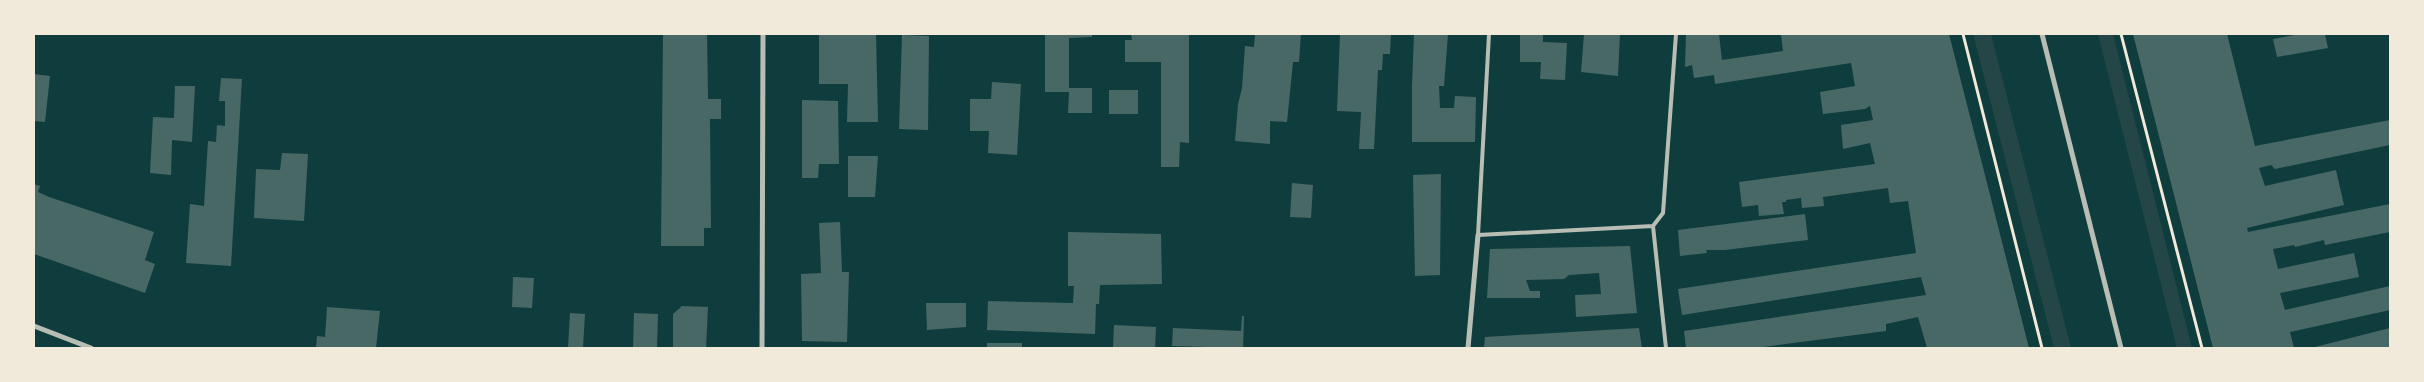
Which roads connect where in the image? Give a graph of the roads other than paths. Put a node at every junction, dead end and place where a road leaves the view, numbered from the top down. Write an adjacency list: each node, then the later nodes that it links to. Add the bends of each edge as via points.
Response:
1 (763, 34): 9 (street)
2 (1489, 34): 6 (lane)
3 (1676, 34): 5 (lane, via 1663,213)
4 (2042, 34): 12 (street)
5 (1653, 226): 6 (lane); 11 (lane)
6 (1478, 235): 10 (street)
7 (34, 326): 8 (street)
8 (91, 348)
9 (762, 348)
10 (1468, 348)
11 (1666, 348)
12 (2120, 348)

